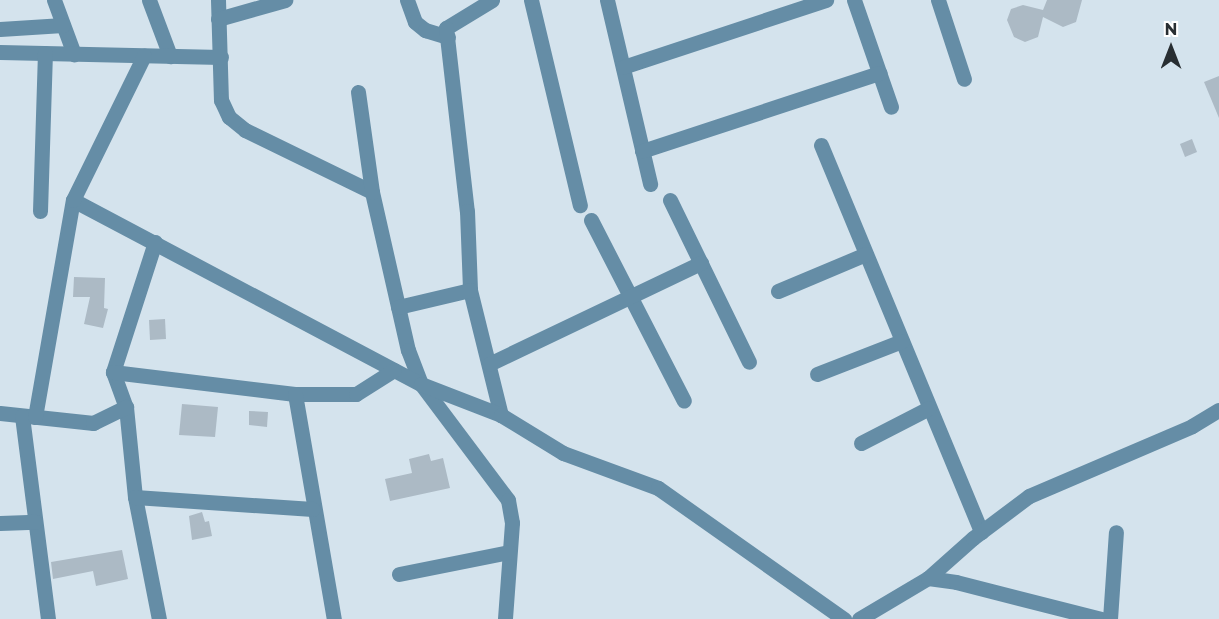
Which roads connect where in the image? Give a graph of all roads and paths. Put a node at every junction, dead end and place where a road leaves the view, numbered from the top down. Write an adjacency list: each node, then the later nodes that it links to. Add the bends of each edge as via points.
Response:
1 (54, 0): 13 (street)
2 (149, 0): 20 (street)
3 (218, 0): 12 (street)
4 (285, 0): 12 (street)
5 (407, 0): 15 (street, via 416,22 425,30)
6 (492, 0): 15 (street, via 446,28)
7 (531, 0): 33 (street)
8 (607, 0): 22 (street)
9 (826, 0): 22 (street)
10 (854, 0): 23 (street)
11 (938, 0): 24 (street)
12 (218, 19): 21 (street)
13 (63, 25): 14 (street); 18 (street)
14 (0, 29)
15 (448, 37): 39 (street, via 467,211)
16 (0, 52): 17 (street)
17 (45, 53): 18 (street); 34 (street)
18 (74, 54): 19 (street)
19 (144, 56): 20 (street); 31 (street)
20 (170, 56): 21 (street)
21 (221, 57): 30 (street, via 221,100 229,117 245,130)
22 (622, 67): 28 (street)
23 (879, 73): 26 (street); 28 (street)
24 (964, 79)
25 (358, 92): 30 (street)
26 (891, 107)
27 (821, 145): 37 (street)
28 (642, 151): 29 (street)
29 (650, 184)
30 (372, 192): 42 (street)
31 (73, 200): 36 (street); 57 (street)
32 (670, 200): 38 (street)
33 (580, 205)
34 (40, 211)
35 (591, 220): 41 (street)
36 (155, 242): 46 (street); 47 (street)
37 (866, 255): 40 (street); 43 (street)
38 (701, 263): 41 (street); 44 (street)
39 (470, 290): 42 (street); 45 (street)
40 (778, 291)
41 (630, 297): 45 (street); 51 (street)
42 (398, 307): 49 (street)
43 (902, 341): 48 (street); 53 (street)
44 (749, 362)
45 (489, 364): 56 (street)
46 (394, 370): 49 (street); 50 (street, via 356,394)
47 (113, 372): 50 (street); 52 (street)
48 (817, 374)
49 (421, 384): 56 (street); 65 (street, via 508,500 512,523)
50 (295, 394): 60 (street)
51 (684, 401)
52 (126, 407): 57 (street, via 93,423); 59 (street)
53 (929, 408): 58 (street); 63 (street)
54 (1219, 410): 63 (street, via 1192,426 1029,496)
55 (0, 413): 57 (street)
56 (501, 415): 72 (street, via 563,453 658,488)
57 (29, 417): 61 (street)
58 (861, 442)
59 (135, 497): 60 (street); 69 (street)
60 (313, 509): 70 (street)
61 (36, 522): 62 (street); 68 (street)
62 (0, 523)
63 (981, 532): 67 (street)
64 (1116, 532): 75 (street)
65 (509, 552): 66 (street); 71 (street)
66 (399, 574)
67 (928, 578): 73 (street); 74 (street)
68 (48, 619)
69 (159, 619)
70 (334, 619)
71 (505, 619)
72 (844, 619)
73 (859, 619)
74 (1101, 619)
75 (1110, 619)

